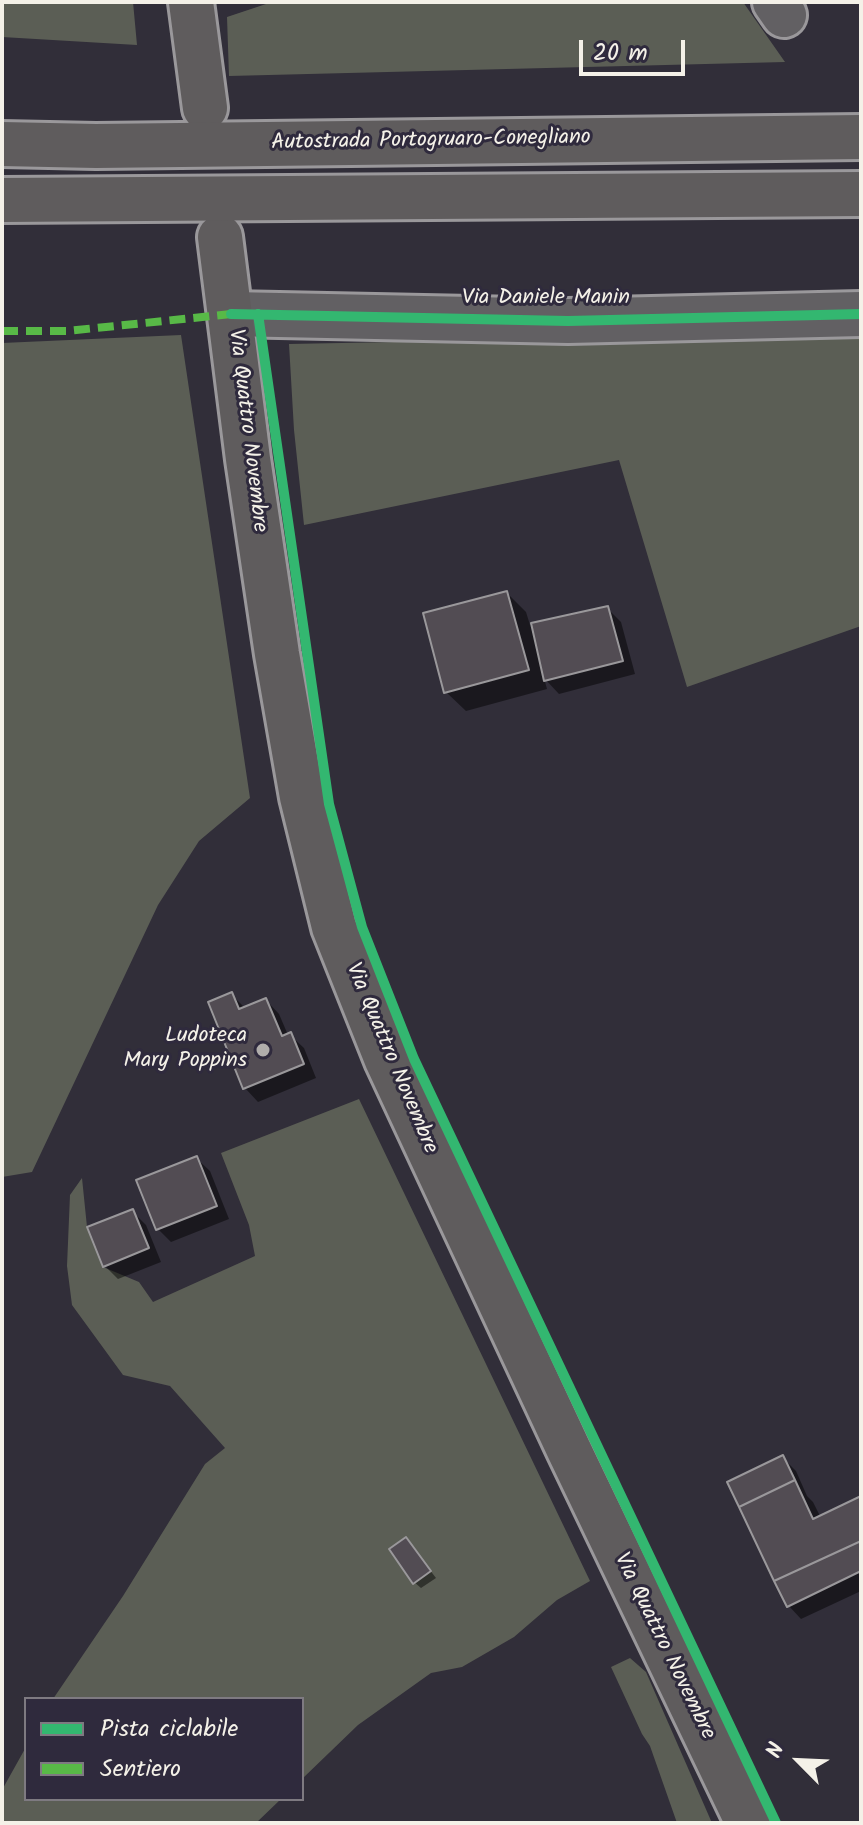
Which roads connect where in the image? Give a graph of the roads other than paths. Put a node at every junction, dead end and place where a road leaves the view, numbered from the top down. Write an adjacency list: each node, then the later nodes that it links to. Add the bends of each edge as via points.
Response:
1 (191, 2): 2 (main road)
2 (205, 108)
3 (861, 137): 4 (main road, Autostrada Portogruaro-Conegliano)
4 (2, 144)
5 (861, 194): 6 (main road)
6 (2, 200)
7 (220, 237): 8 (main road, Via Quattro Novembre)
8 (231, 314): 9 (street, Via Daniele Manin, via 568,321); 10 (main road, Via Quattro Novembre, via 277,654 302,797 334,927 394,1075)
9 (861, 314)
10 (748, 1823)

